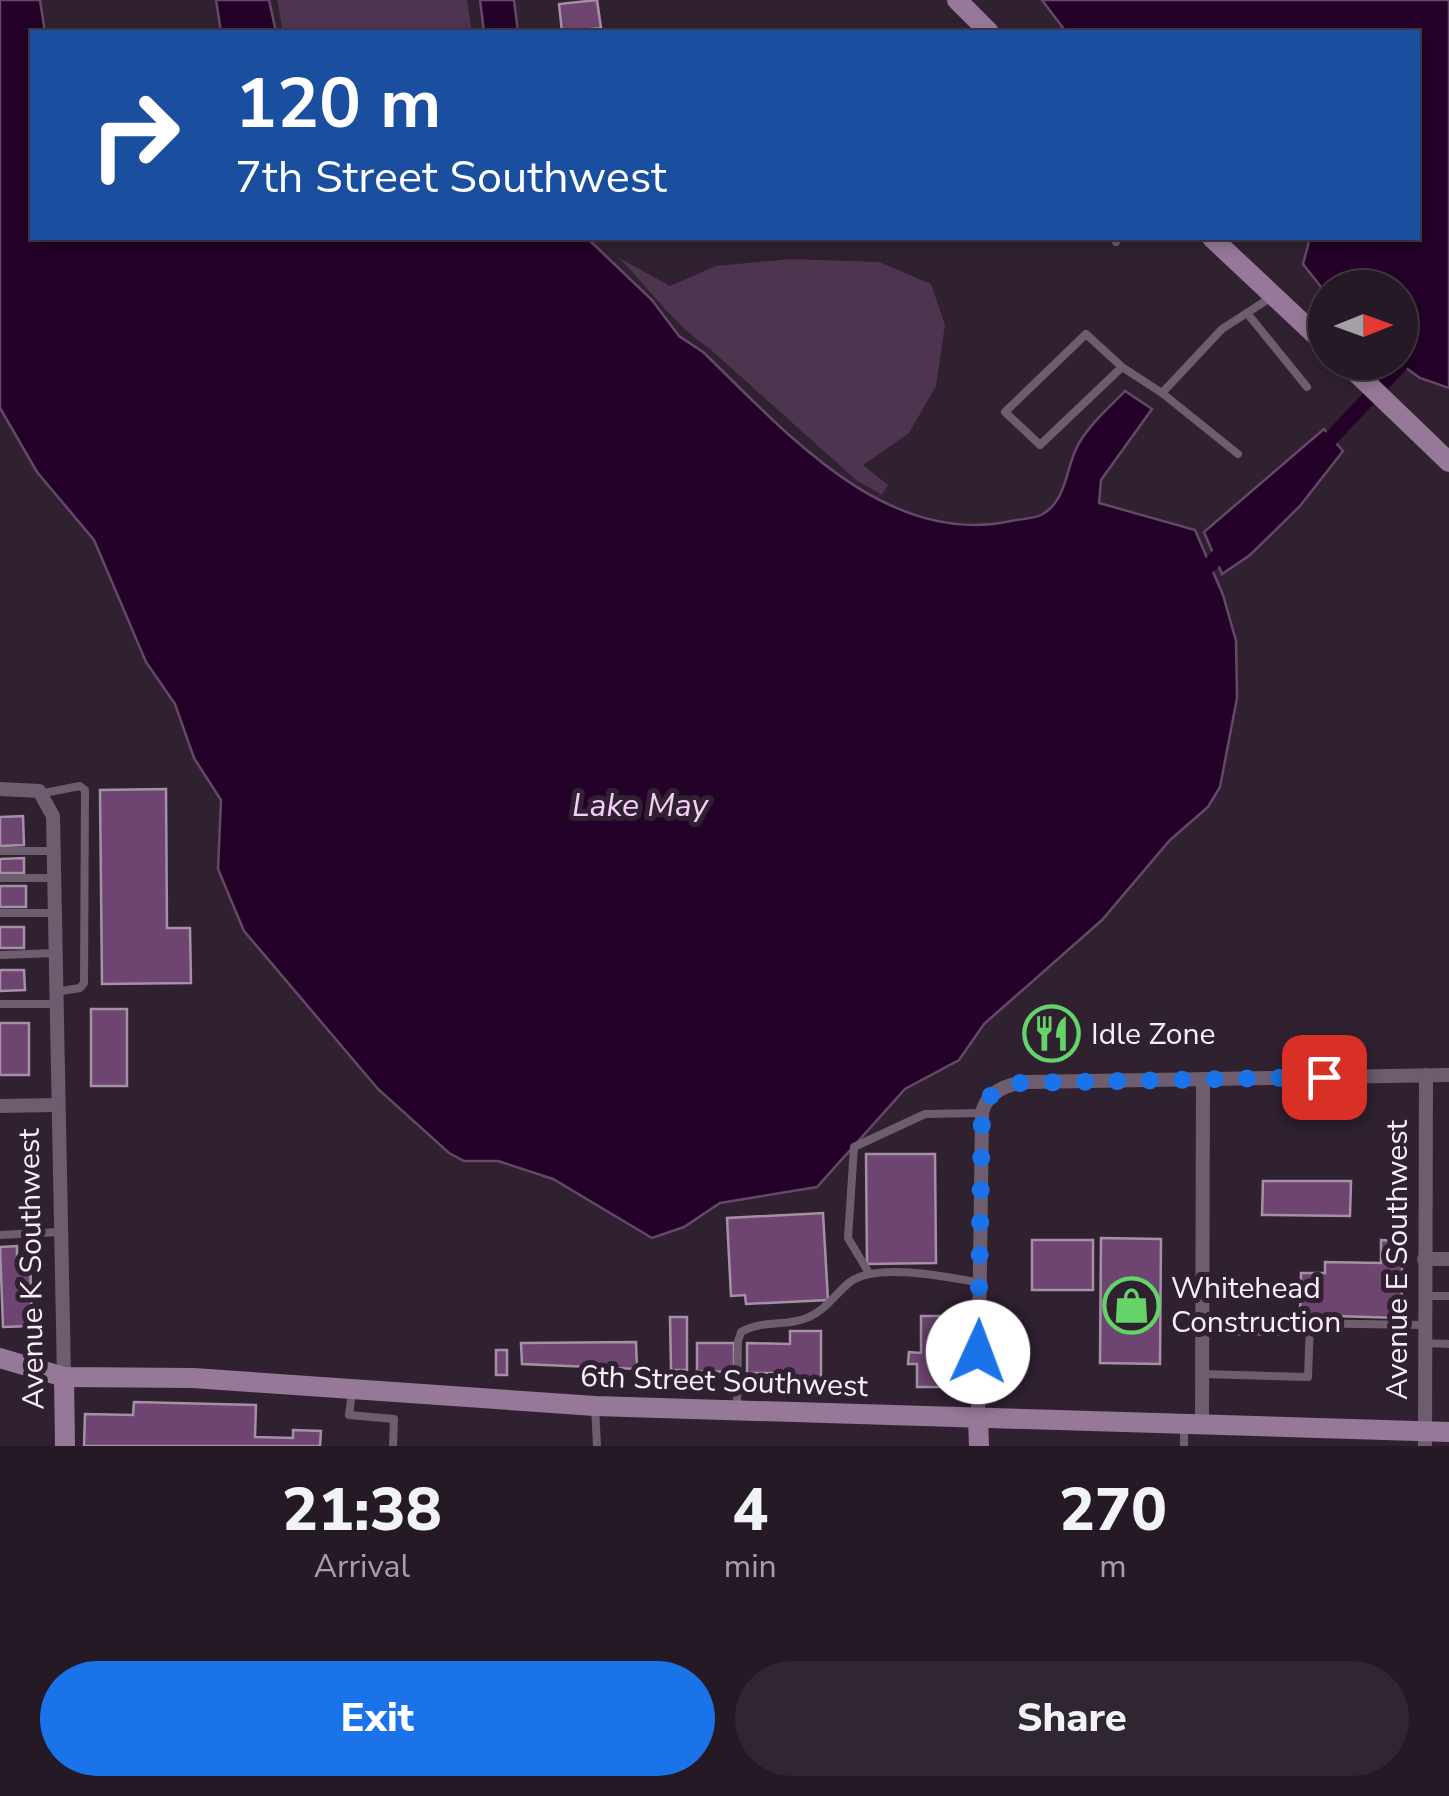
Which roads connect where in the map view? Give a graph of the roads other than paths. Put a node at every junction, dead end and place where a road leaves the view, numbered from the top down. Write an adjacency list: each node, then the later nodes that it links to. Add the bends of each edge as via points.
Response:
1 (956, 0): 2 (street)
2 (987, 30)
3 (1214, 240): 4 (street)
4 (1273, 296): 5 (lane); 6 (street)
5 (1247, 313): 9 (lane); 10 (lane)
6 (1308, 328)
7 (1122, 368): 7 (lane, via 1040,445 1005,412 1086,334); 10 (lane)
8 (1364, 380): 12 (street)
9 (1307, 387)
10 (1162, 393): 11 (lane)
11 (1238, 454)
12 (1449, 462)
13 (0, 789): 14 (street)
14 (44, 793): 16 (street, Avenue K Southwest, via 54,816); 23 (lane, via 85,790 84,983)
15 (0, 851): 16 (lane)
16 (54, 851): 18 (street, Avenue K Southwest)
17 (0, 878): 18 (lane)
18 (54, 878): 20 (street, Avenue K Southwest)
19 (0, 913): 20 (lane)
20 (55, 913): 21 (street, Avenue K Southwest)
21 (55, 954): 22 (lane); 23 (street, Avenue K Southwest)
22 (0, 955)
23 (55, 998): 24 (lane); 28 (street, Avenue K Southwest)
24 (0, 1004)
25 (1426, 1075): 26 (street); 27 (street); 33 (street, Avenue E Southwest)
26 (1449, 1075)
27 (1203, 1079): 30 (street, via 1004,1086 988,1097); 41 (street)
28 (56, 1105): 29 (street); 31 (street, Avenue K Southwest)
29 (0, 1106)
30 (982, 1113): 35 (lane, via 925,1114 854,1147 848,1238); 36 (street)
31 (60, 1232): 32 (lane); 46 (street, Avenue K Southwest)
32 (0, 1235)
33 (1424, 1258): 34 (street); 37 (street, Avenue E Southwest)
34 (1449, 1259)
35 (869, 1272): 36 (lane); 49 (lane, via 806,1320 755,1324 741,1332)
36 (981, 1283): 50 (street)
37 (1424, 1296): 38 (lane); 40 (street, Avenue E Southwest)
38 (1449, 1296)
39 (1310, 1323): 40 (lane); 41 (lane, via 1294,1322 1279,1332); 45 (lane, via 1308,1377)
40 (1424, 1325): 42 (street, Avenue E Southwest)
41 (1202, 1331): 45 (street)
42 (1424, 1343): 43 (lane); 54 (street, Avenue E Southwest)
43 (1449, 1344)
44 (0, 1358): 46 (street, 6th Street Southwest)
45 (1202, 1374): 52 (street)
46 (64, 1377): 47 (street, 6th Street Southwest, via 175,1377); 55 (street, Avenue K Southwest)
47 (352, 1392): 48 (street, 6th Street Southwest); 56 (lane, via 349,1415 394,1419)
48 (595, 1406): 49 (street, 6th Street Southwest); 57 (lane)
49 (737, 1411): 50 (street, 6th Street Southwest)
50 (978, 1418): 52 (street, 6th Street Southwest); 58 (street)
51 (1449, 1432): 54 (street, 6th Street Southwest)
52 (1190, 1433): 53 (street, 6th Street Southwest)
53 (1306, 1437): 54 (street, 6th Street Southwest)
54 (1424, 1439)
55 (65, 1446)
56 (394, 1446)
57 (596, 1446)
58 (979, 1446)

